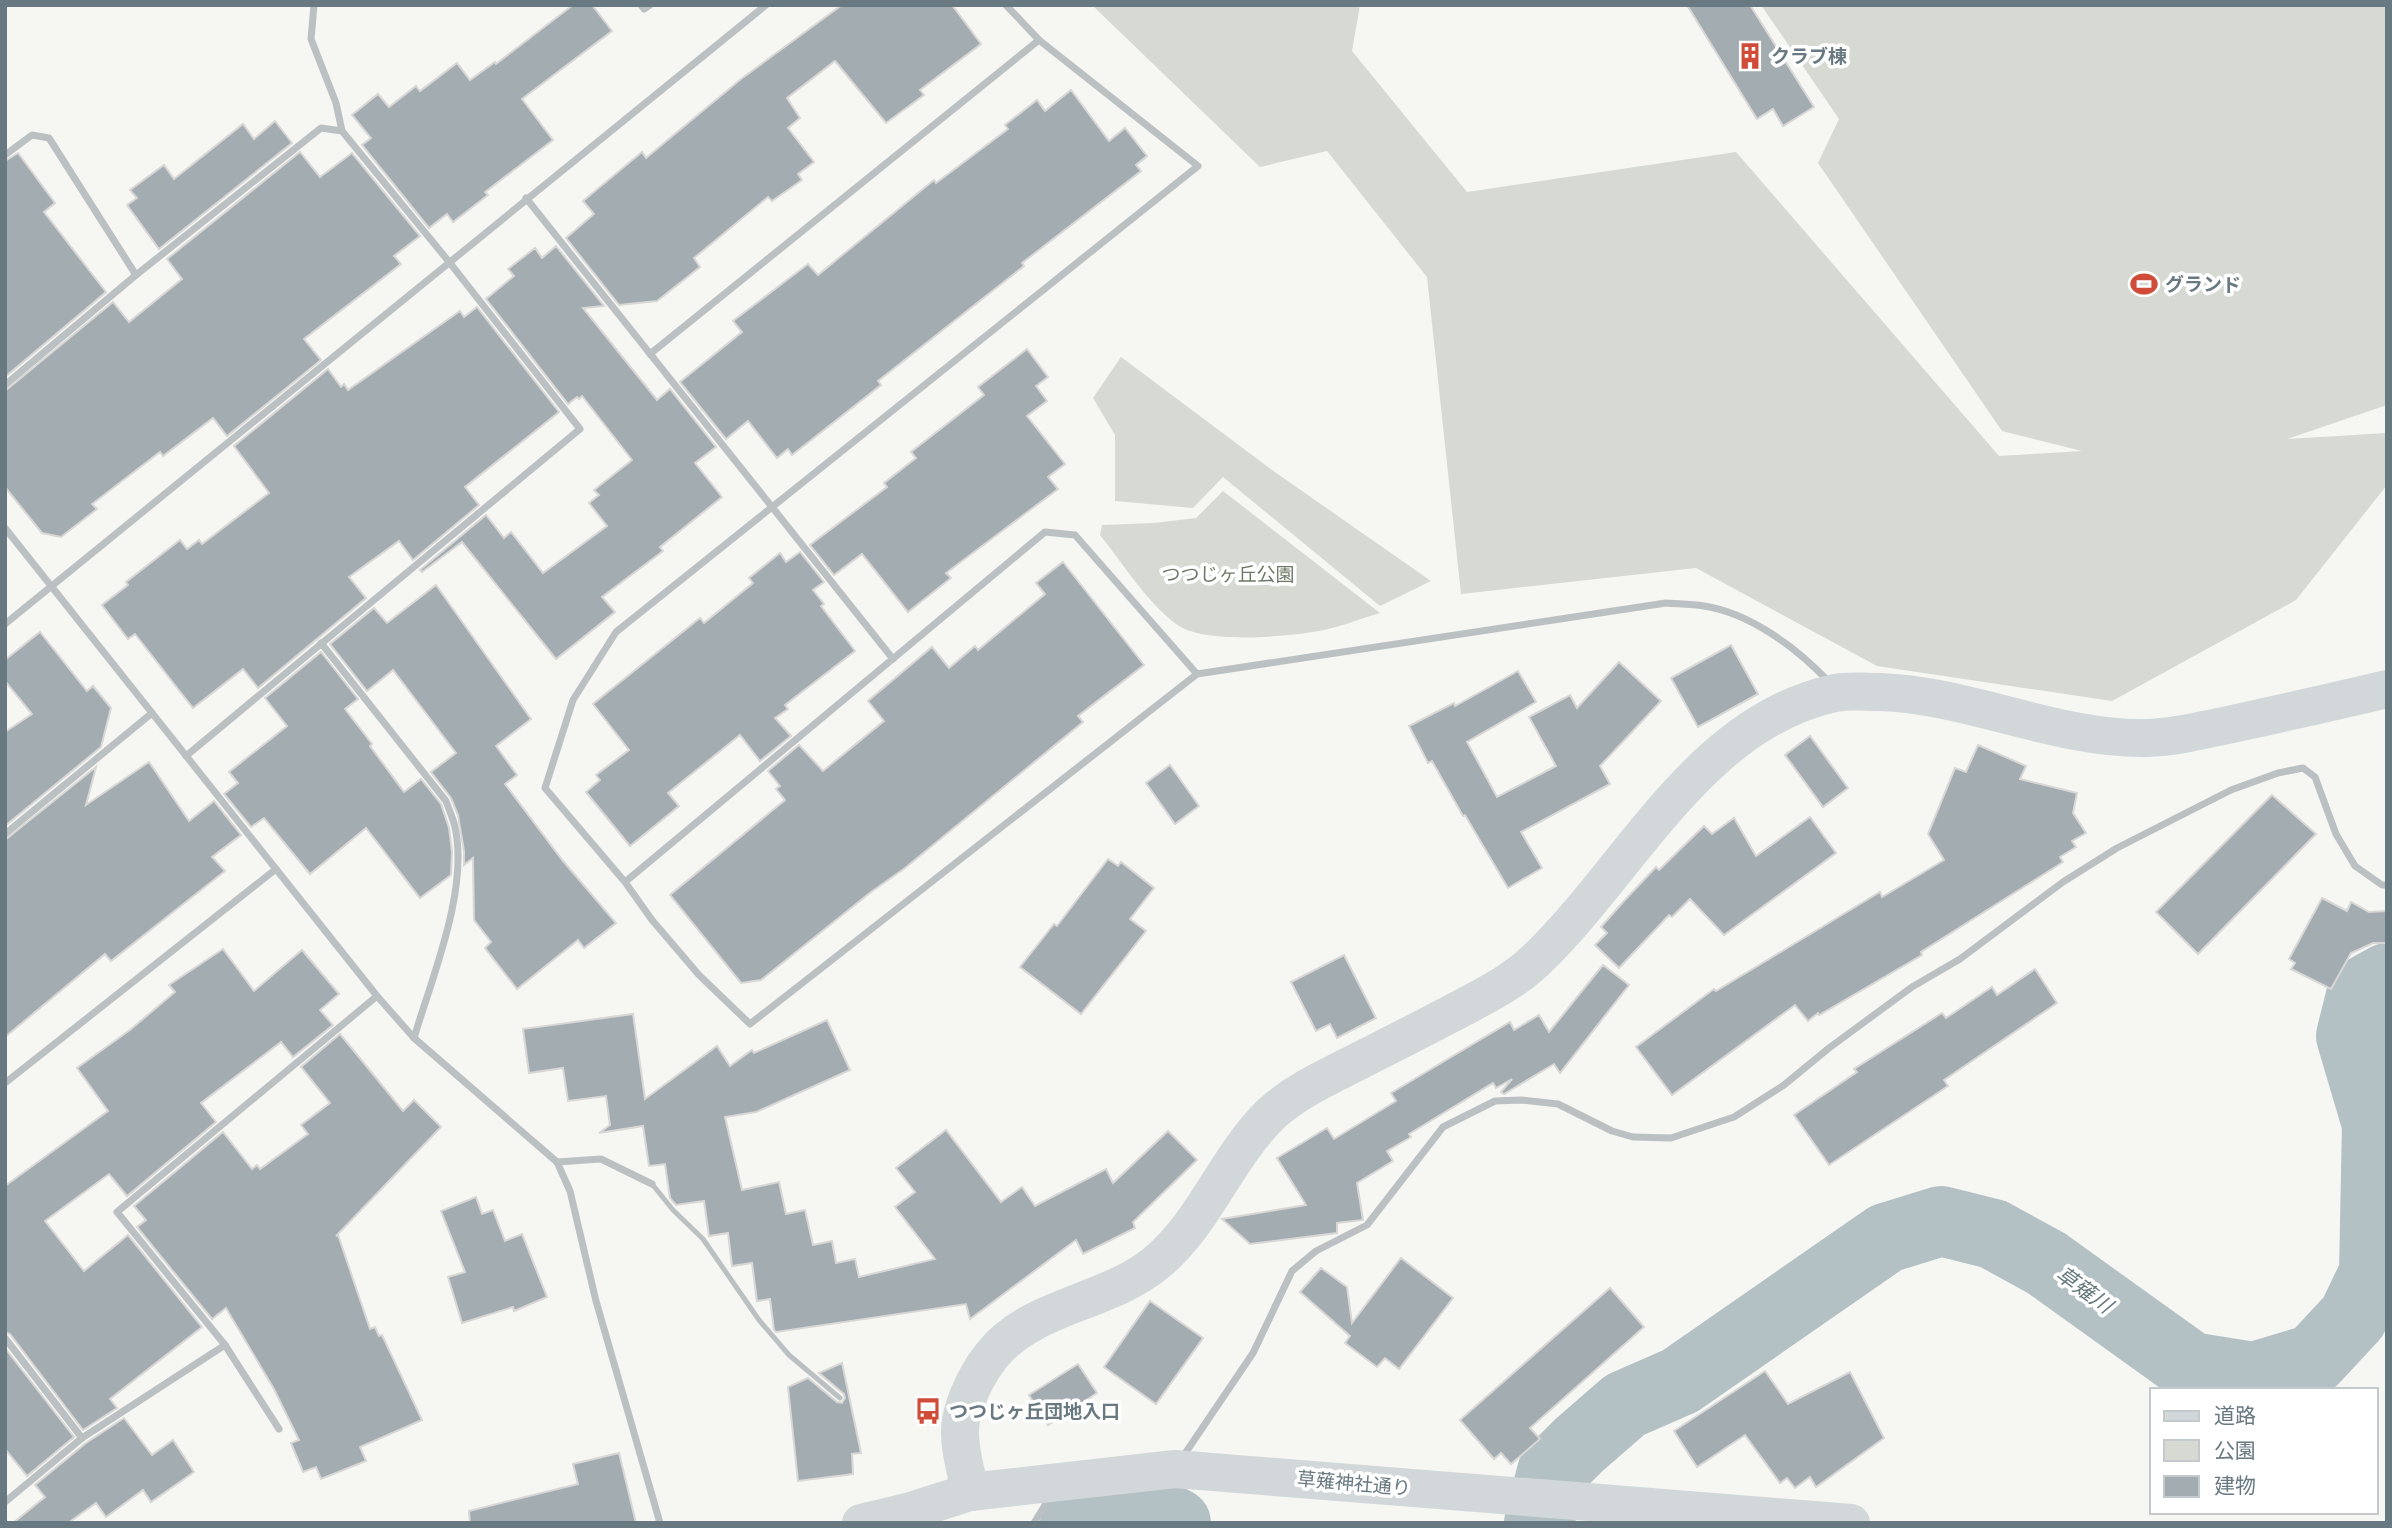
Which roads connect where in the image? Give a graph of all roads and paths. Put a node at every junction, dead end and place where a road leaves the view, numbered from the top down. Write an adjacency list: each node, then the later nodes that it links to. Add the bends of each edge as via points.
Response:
1 (314, 5): 7 (street, via 311,39)
2 (641, 5): 3 (street, via 644,9)
3 (650, 5)
4 (766, 5): 9 (street)
5 (1006, 5): 6 (street)
6 (1039, 40): 12 (street); 14 (street, via 1198,166)
7 (342, 131): 10 (street); 11 (street, via 321,128)
8 (5, 155): 11 (street, via 32,135 50,138)
9 (526, 198): 10 (street); 12 (street)
10 (450, 263): 16 (street); 18 (street, via 580,429)
11 (135, 275): 13 (street)
12 (650, 354): 14 (street)
13 (5, 385)
14 (772, 507): 19 (street); 27 (street, via 616,632 573,700 545,788)
15 (5, 528): 16 (street)
16 (52, 587): 17 (street); 23 (street)
17 (5, 624)
18 (321, 643): 24 (street); 30 (street, via 446,801 455,827 456,898)
19 (893, 659): 20 (street, via 1045,532 1075,535); 27 (street)
20 (1196, 674): 22 (street, via 1665,603 1705,606 1738,616 1797,653); 27 (street, via 750,1024 699,975)
21 (2387, 689): 22 (street, via 2148,738 2034,722 1908,693)
22 (1838, 692): 41 (street, via 1759,724 1723,749 1689,780 1570,925 1533,963 1490,993 1329,1075 1272,1114 1158,1262 1127,1283 1032,1323 1005,1341 989,1357 961,1421)
23 (152, 713): 24 (street); 25 (street)
24 (186, 756): 26 (street)
25 (5, 834)
26 (276, 869): 29 (street); 31 (street)
27 (625, 882)
28 (2387, 886): 39 (street, via 2355,866 2336,834 2315,777 2303,768 2278,773 2231,790 2117,848 2063,882 1734,1117 1671,1138 1633,1137 1558,1104 1495,1101 1443,1127 1367,1225 1316,1251 1292,1271 1253,1353)
29 (377, 996): 30 (street); 35 (street, via 117,1212)
30 (414, 1038): 32 (street)
31 (5, 1083)
32 (557, 1162): 33 (street, via 601,1159); 44 (street, via 570,1191 596,1301)
33 (652, 1184): 36 (lane, via 703,1240 789,1355)
34 (5, 1338): 38 (street)
35 (225, 1345): 37 (street); 38 (street)
36 (840, 1398)
37 (279, 1429)
38 (82, 1438): 42 (street)
39 (1175, 1469): 40 (street, 草薙神社通り); 46 (street, 草薙神社通り)
40 (1060, 1482): 41 (street, 草薙神社通り); 43 (street)
41 (970, 1492): 45 (street, 草薙神社通り)
42 (5, 1503)
43 (1037, 1521)
44 (660, 1523)
45 (861, 1523)
46 (1851, 1523)

